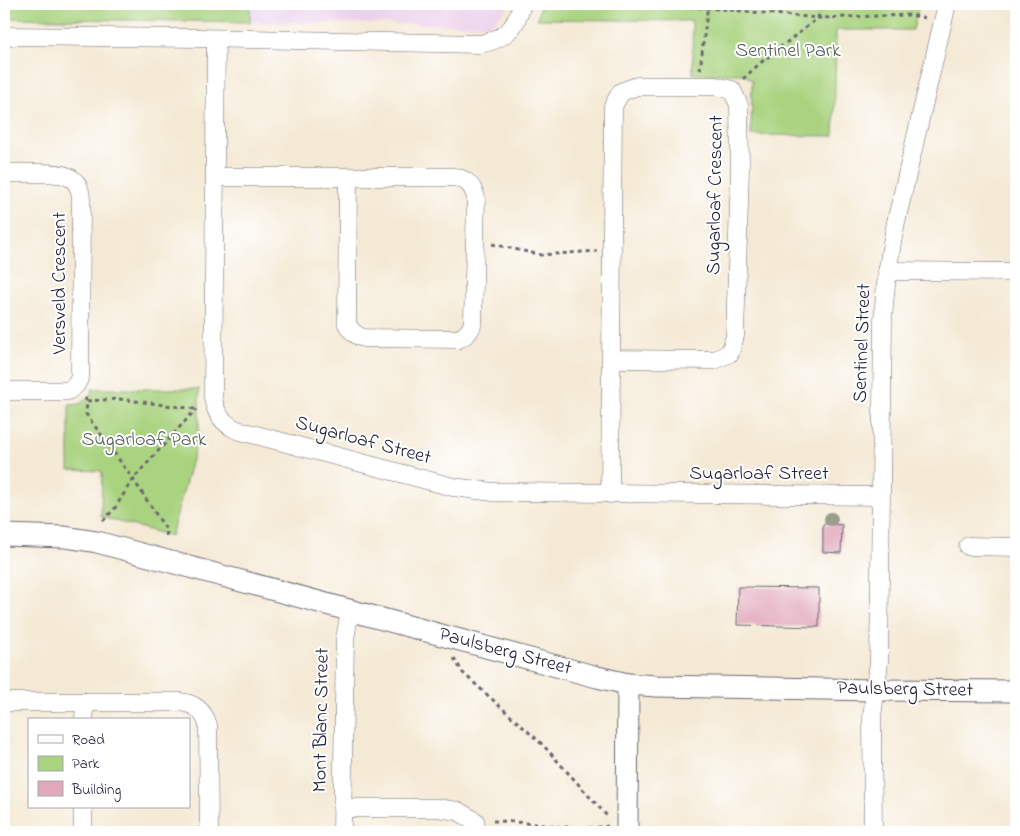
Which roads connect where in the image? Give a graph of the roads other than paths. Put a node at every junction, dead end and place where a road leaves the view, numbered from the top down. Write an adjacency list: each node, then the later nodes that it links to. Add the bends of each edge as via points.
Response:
1 (522, 4): 4 (street, via 513,26 504,36 479,44)
2 (945, 12): 8 (street, Sentinel Street)
3 (4, 36): 4 (street)
4 (216, 39): 6 (street)
5 (4, 173): 11 (street, Versveld Crescent, via 59,173 77,184 81,199 80,377 76,386 68,391)
6 (216, 177): 7 (street); 12 (street, Sugarloaf Street, via 213,396 215,409 223,421 237,430 452,486 493,492)
7 (348, 177): 7 (street, via 348,324 354,334 364,338 458,339 467,334 473,322 476,198 470,184 454,177)
8 (887, 270): 9 (street); 13 (street, Sentinel Street)
9 (1016, 272)
10 (611, 359): 10 (street, Sugarloaf Crescent, via 715,360 730,353 735,336 740,169 739,105 732,90 716,86 636,86 621,92 613,106); 12 (street, Sugarloaf Crescent)
11 (4, 391)
12 (610, 494): 13 (street, Sugarloaf Street)
13 (880, 496): 19 (street, Sentinel Street, via 879,662)
14 (4, 535): 17 (street, Paulsberg Street, via 65,537 97,542)
15 (968, 546): 16 (street)
16 (1016, 546)
17 (350, 610): 18 (street, Paulsberg Street); 24 (street, Mont Blanc Street, via 345,639)
18 (628, 684): 19 (street, Paulsberg Street); 26 (street)
19 (875, 690): 20 (street, Paulsberg Street); 30 (street, Sentinel Street, via 872,717)
20 (1016, 692)
21 (4, 702): 22 (street)
22 (84, 711): 28 (street, via 180,702 200,709 208,725)
23 (83, 808): 27 (street)
24 (342, 808): 25 (street, via 438,808 458,811); 29 (street, Mont Blanc Street)
25 (476, 826)
26 (618, 829)
27 (83, 832)
28 (209, 832)
29 (342, 832)
30 (873, 832)

